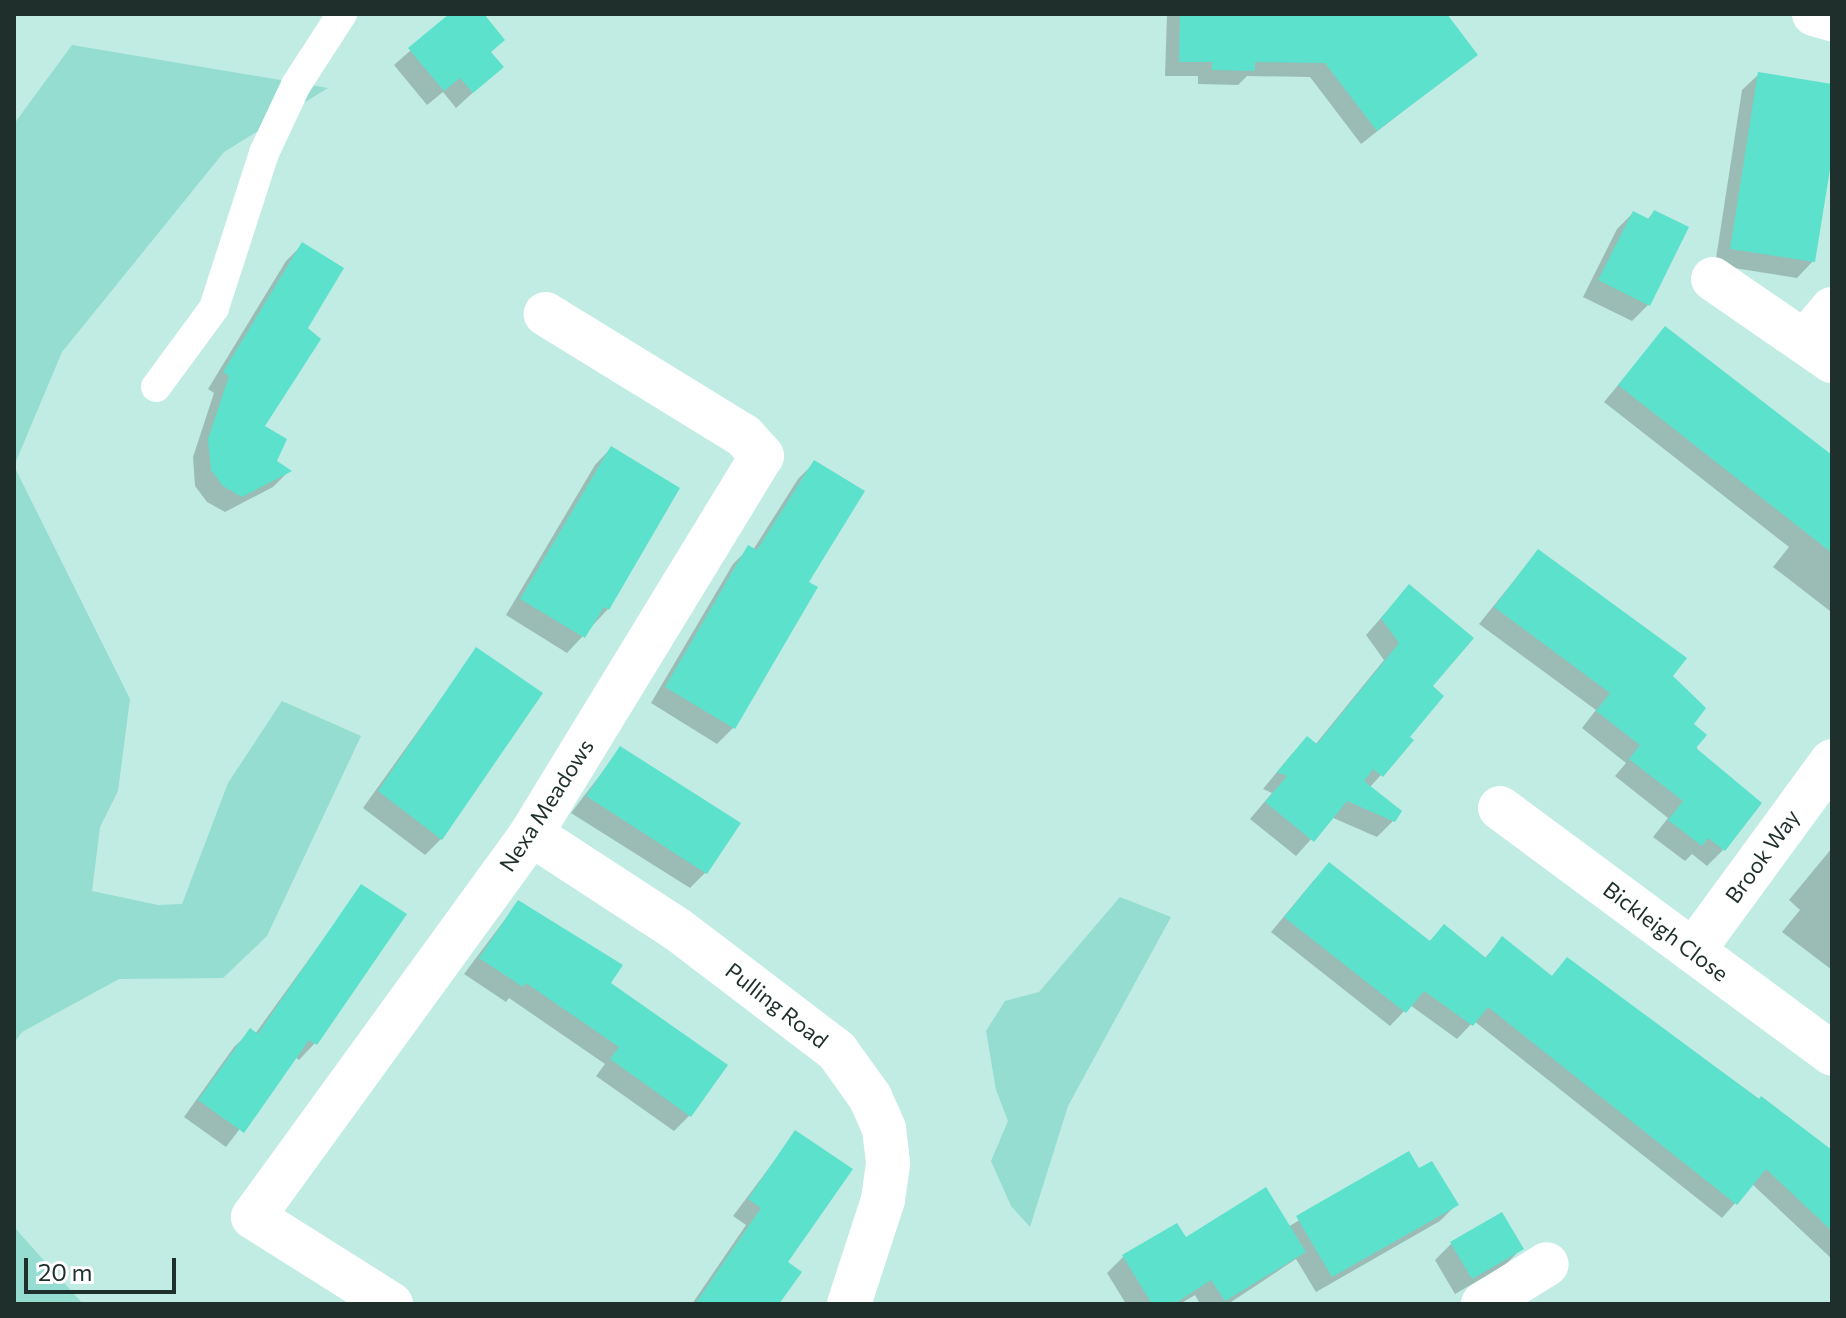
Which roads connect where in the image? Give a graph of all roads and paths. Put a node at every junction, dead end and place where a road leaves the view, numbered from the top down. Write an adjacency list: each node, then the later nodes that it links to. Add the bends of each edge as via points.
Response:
1 (342, 14): 7 (lane, via 296,85 264,153 214,308)
2 (1814, 14): 3 (street)
3 (1832, 19)
4 (1713, 279): 6 (street)
5 (546, 314): 10 (street, Nexa Meadows, via 744,436 762,456)
6 (1823, 337)
7 (156, 387)
8 (1832, 761): 11 (street, Brook Way)
9 (1500, 808): 11 (street, Bickleigh Close)
10 (531, 834): 14 (street, Nexa Meadows, via 253,1217); 15 (street, Pulling Road, via 677,929 837,1051 870,1097 884,1129 888,1164 883,1200)
11 (1693, 951): 12 (street, Bickleigh Close)
12 (1832, 1054)
13 (1547, 1264): 16 (street)
14 (391, 1304)
15 (849, 1304)
16 (1483, 1304)

